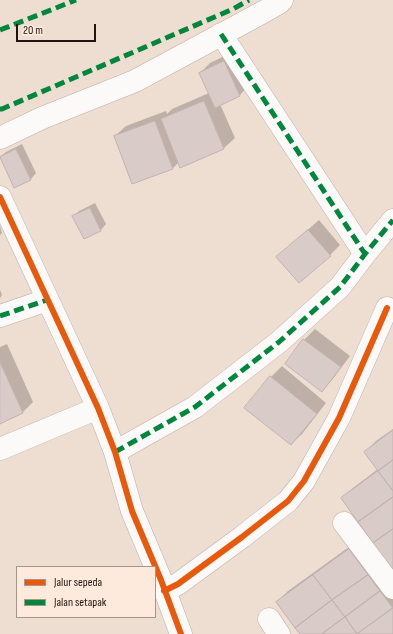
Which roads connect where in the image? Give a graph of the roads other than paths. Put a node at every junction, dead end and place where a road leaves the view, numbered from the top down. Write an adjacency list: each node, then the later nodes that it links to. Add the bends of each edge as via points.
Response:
1 (282, 0): 2 (street)
2 (221, 34): 3 (street, via 135,81 42,118); 6 (street)
3 (0, 138)
4 (0, 197): 7 (street)
5 (393, 220): 6 (street)
6 (365, 254): 12 (street, via 340,287 279,342 195,407)
7 (47, 300): 9 (street); 10 (street)
8 (387, 308): 17 (street, via 340,418 304,481 288,501 178,584)
9 (0, 316)
10 (98, 408): 11 (street); 12 (street)
11 (0, 450)
12 (115, 452): 14 (street, via 132,511)
13 (344, 523): 16 (street)
14 (154, 566)
15 (156, 571): 17 (street)
16 (393, 588)
17 (164, 591): 18 (street)
18 (181, 634)

